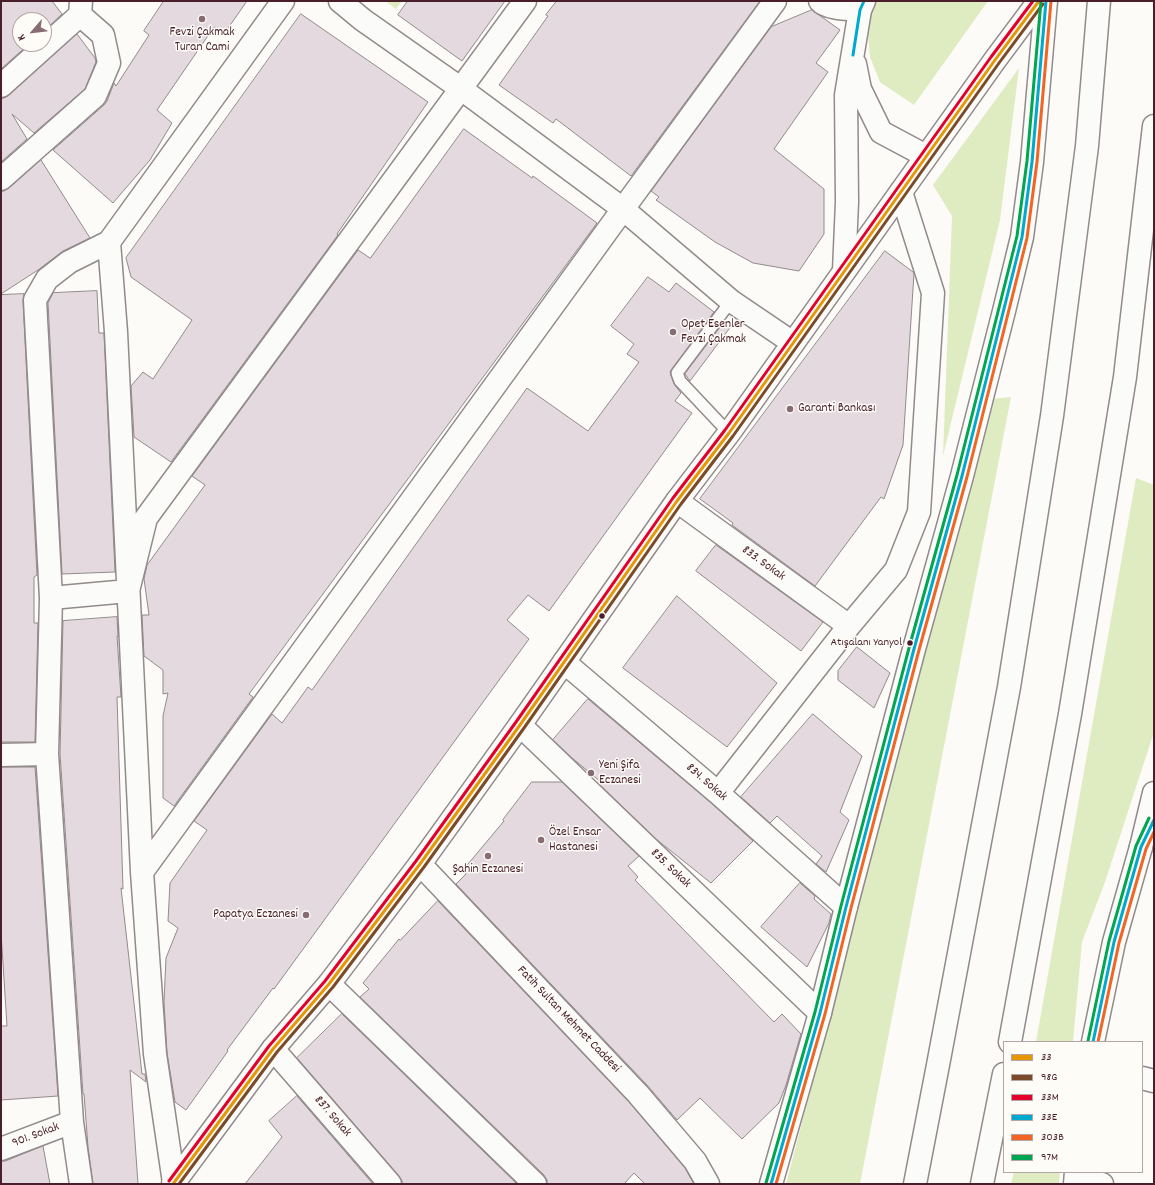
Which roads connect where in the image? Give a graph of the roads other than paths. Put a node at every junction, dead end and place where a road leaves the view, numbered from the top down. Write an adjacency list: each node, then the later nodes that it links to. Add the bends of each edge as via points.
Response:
1 (283, 1): 19 (main road)
2 (340, 1): 13 (main road)
3 (525, 1): 13 (main road)
4 (775, 1): 18 (main road)
5 (820, 1): 9 (main road, via 822,4 841,9)
6 (1039, 1): 15 (main road)
7 (1046, 1): 39 (main road, via 1032,162 1022,236 964,468)
8 (1099, 1): 57 (main road, via 1087,146 1052,416 1009,687)
9 (862, 5): 11 (main road)
10 (80, 8): 12 (main road); 16 (main road, via 102,34 109,63 95,96)
11 (853, 55): 15 (main road, via 860,89 881,132); 20 (main road, via 846,95 847,202)
12 (1, 86)
13 (460, 88): 18 (main road); 25 (main road, via 146,518)
14 (1154, 126): 42 (main road, via 1125,377 1070,714)
15 (926, 156): 17 (main road)
16 (1, 179)
17 (901, 192): 20 (main road); 27 (main road, via 933,293 919,512 896,570)
18 (623, 209): 21 (main road); 38 (main road)
19 (109, 242): 25 (main road, via 116,332); 26 (main road, via 69,262 46,279 35,300)
20 (844, 271): 22 (main road)
21 (731, 301): 22 (main road); 23 (lane, via 677,373 680,381)
22 (793, 343): 23 (main road)
23 (729, 433): 24 (main road)
24 (677, 501): 27 (main road, 833. Sokak); 28 (main road)
25 (128, 592): 26 (main road); 38 (main road)
26 (50, 598): 30 (main road)
27 (849, 626): 32 (main road)
28 (564, 662): 29 (main road); 32 (main road, 834. Sokak)
29 (520, 725): 37 (main road); 41 (main road, 835. Sokak)
30 (47, 754): 31 (main road); 48 (main road)
31 (1, 755)
32 (718, 793): 39 (main road, 834. Sokak)
33 (1154, 793): 36 (main road)
34 (1154, 820): 36 (lane)
35 (1154, 825): 36 (main road)
36 (1141, 847): 43 (main road, via 1114,942)
37 (420, 864): 40 (main road); 55 (main road, Fatih Sultan Mehmet Caddesi, via 638,1094 695,1160)
38 (142, 872): 52 (main road, via 155,1054)
39 (846, 907): 41 (main road)
40 (329, 984): 44 (main road); 54 (main road)
41 (820, 1013): 56 (main road)
42 (1010, 1041)
43 (1093, 1041)
44 (273, 1049): 52 (main road); 53 (main road, 837. Sokak)
45 (1143, 1078): 47 (main road)
46 (1003, 1079): 58 (main road)
47 (1154, 1081)
48 (72, 1122): 49 (main road, 901. Sokak); 51 (main road)
49 (1, 1150)
50 (1076, 1178): 59 (main road)
51 (81, 1184)
52 (174, 1184)
53 (390, 1184)
54 (535, 1184)
55 (708, 1184)
56 (771, 1184)
57 (915, 1184)
58 (982, 1184)
59 (1102, 1184)

